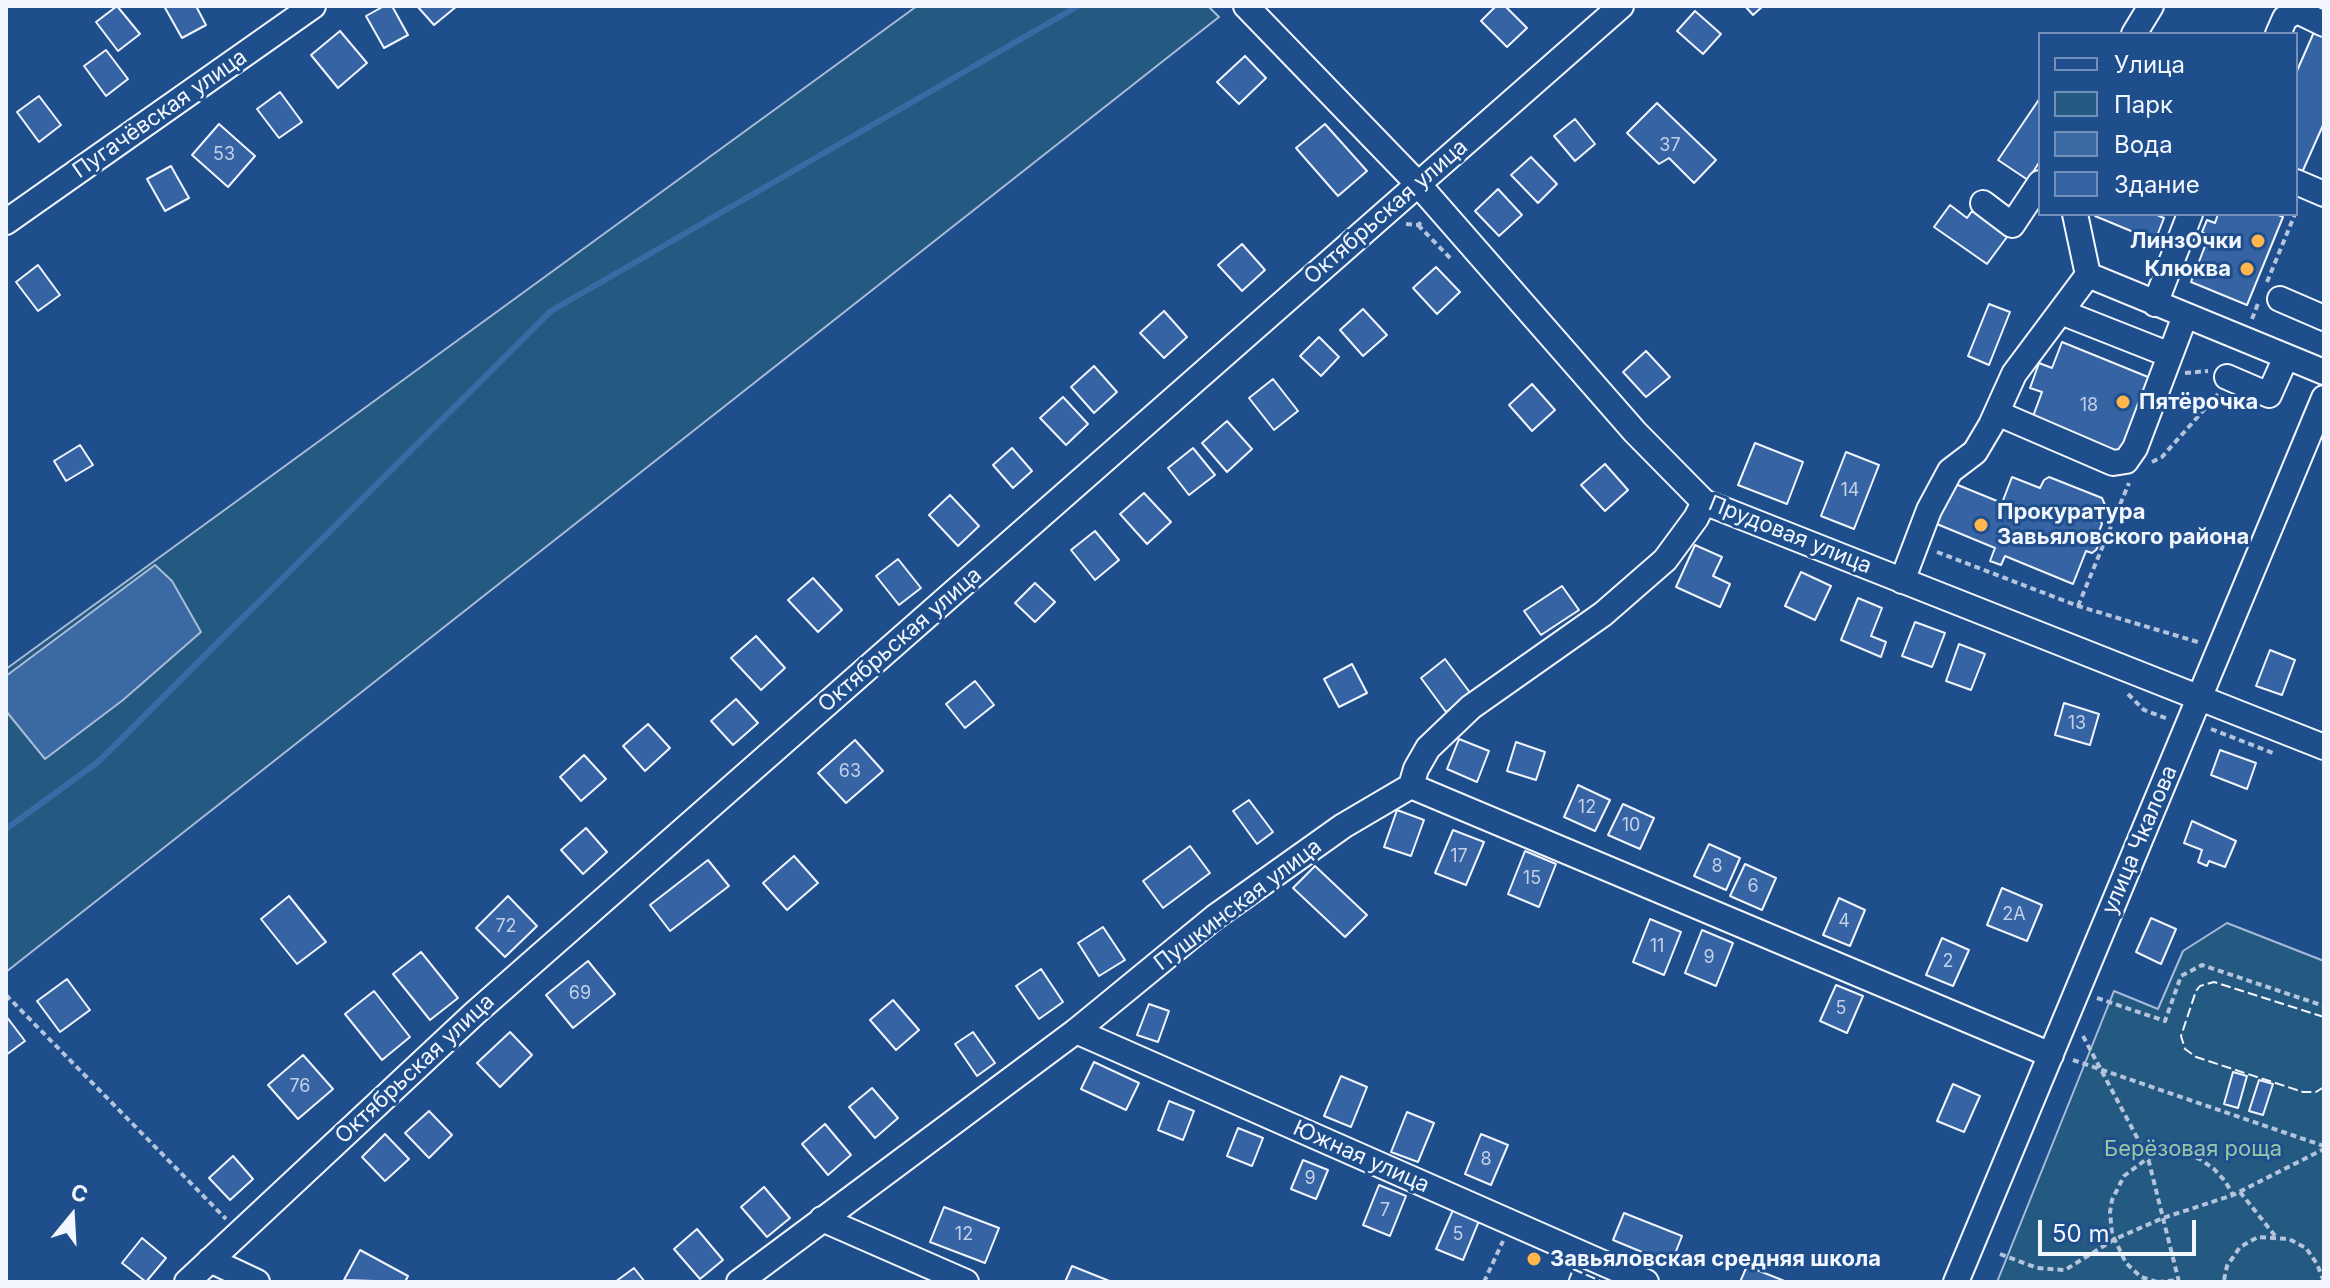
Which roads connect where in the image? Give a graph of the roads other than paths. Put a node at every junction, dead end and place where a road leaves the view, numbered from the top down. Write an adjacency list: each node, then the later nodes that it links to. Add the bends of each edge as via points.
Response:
1 (313, 6): 13 (street, Пугачёвская улица)
2 (1246, 6): 8 (street, Прудовая улица)
3 (1621, 6): 8 (street, Октябрьская улица)
4 (2151, 6): 6 (street)
5 (2324, 24): 7 (street, via 2297,11 2285,18)
6 (2135, 32)
7 (2279, 32)
8 (1418, 184): 26 (street, Прудовая улица, via 1635,432); 34 (street, Октябрьская улица, via 475,1013)
9 (2038, 186): 10 (street, via 2012,225)
10 (1983, 203)
11 (2075, 216): 14 (street)
12 (2189, 216): 16 (street)
13 (6, 222)
14 (2088, 275): 16 (street); 17 (street)
15 (2269, 293): 19 (street)
16 (2155, 304): 18 (street)
17 (2061, 312): 21 (street); 25 (street, via 2014,374)
18 (2185, 316): 20 (street); 21 (street)
19 (2324, 318)
20 (2286, 357): 22 (street); 23 (street, via 2269,395)
21 (2166, 365): 25 (street, via 2130,465 2113,463)
22 (2324, 372)
23 (2227, 377)
24 (2324, 398): 28 (street, улица Чкалова)
25 (1997, 413): 27 (street, via 1975,452 1950,471)
26 (1704, 502): 27 (street, Прудовая улица); 30 (street, via 1655,569 1603,614 1471,707 1428,748)
27 (1902, 581): 28 (street, Прудовая улица)
28 (2199, 698): 29 (street, Прудовая улица); 32 (street, улица Чкалова)
29 (2324, 747)
30 (1411, 786): 31 (street, Пушкинская улица, via 1343,826 1215,917); 32 (street)
31 (1076, 1031): 33 (street, Пушкинская улица); 39 (street, Южная улица)
32 (2062, 1057): 40 (street, улица Чкалова)
33 (822, 1219): 37 (street, Пушкинская улица); 38 (street)
34 (210, 1260): 35 (street, Октябрьская улица); 36 (street)
35 (187, 1282)
36 (257, 1282)
37 (739, 1282)
38 (966, 1282)
39 (1646, 1282)
40 (1956, 1282)

